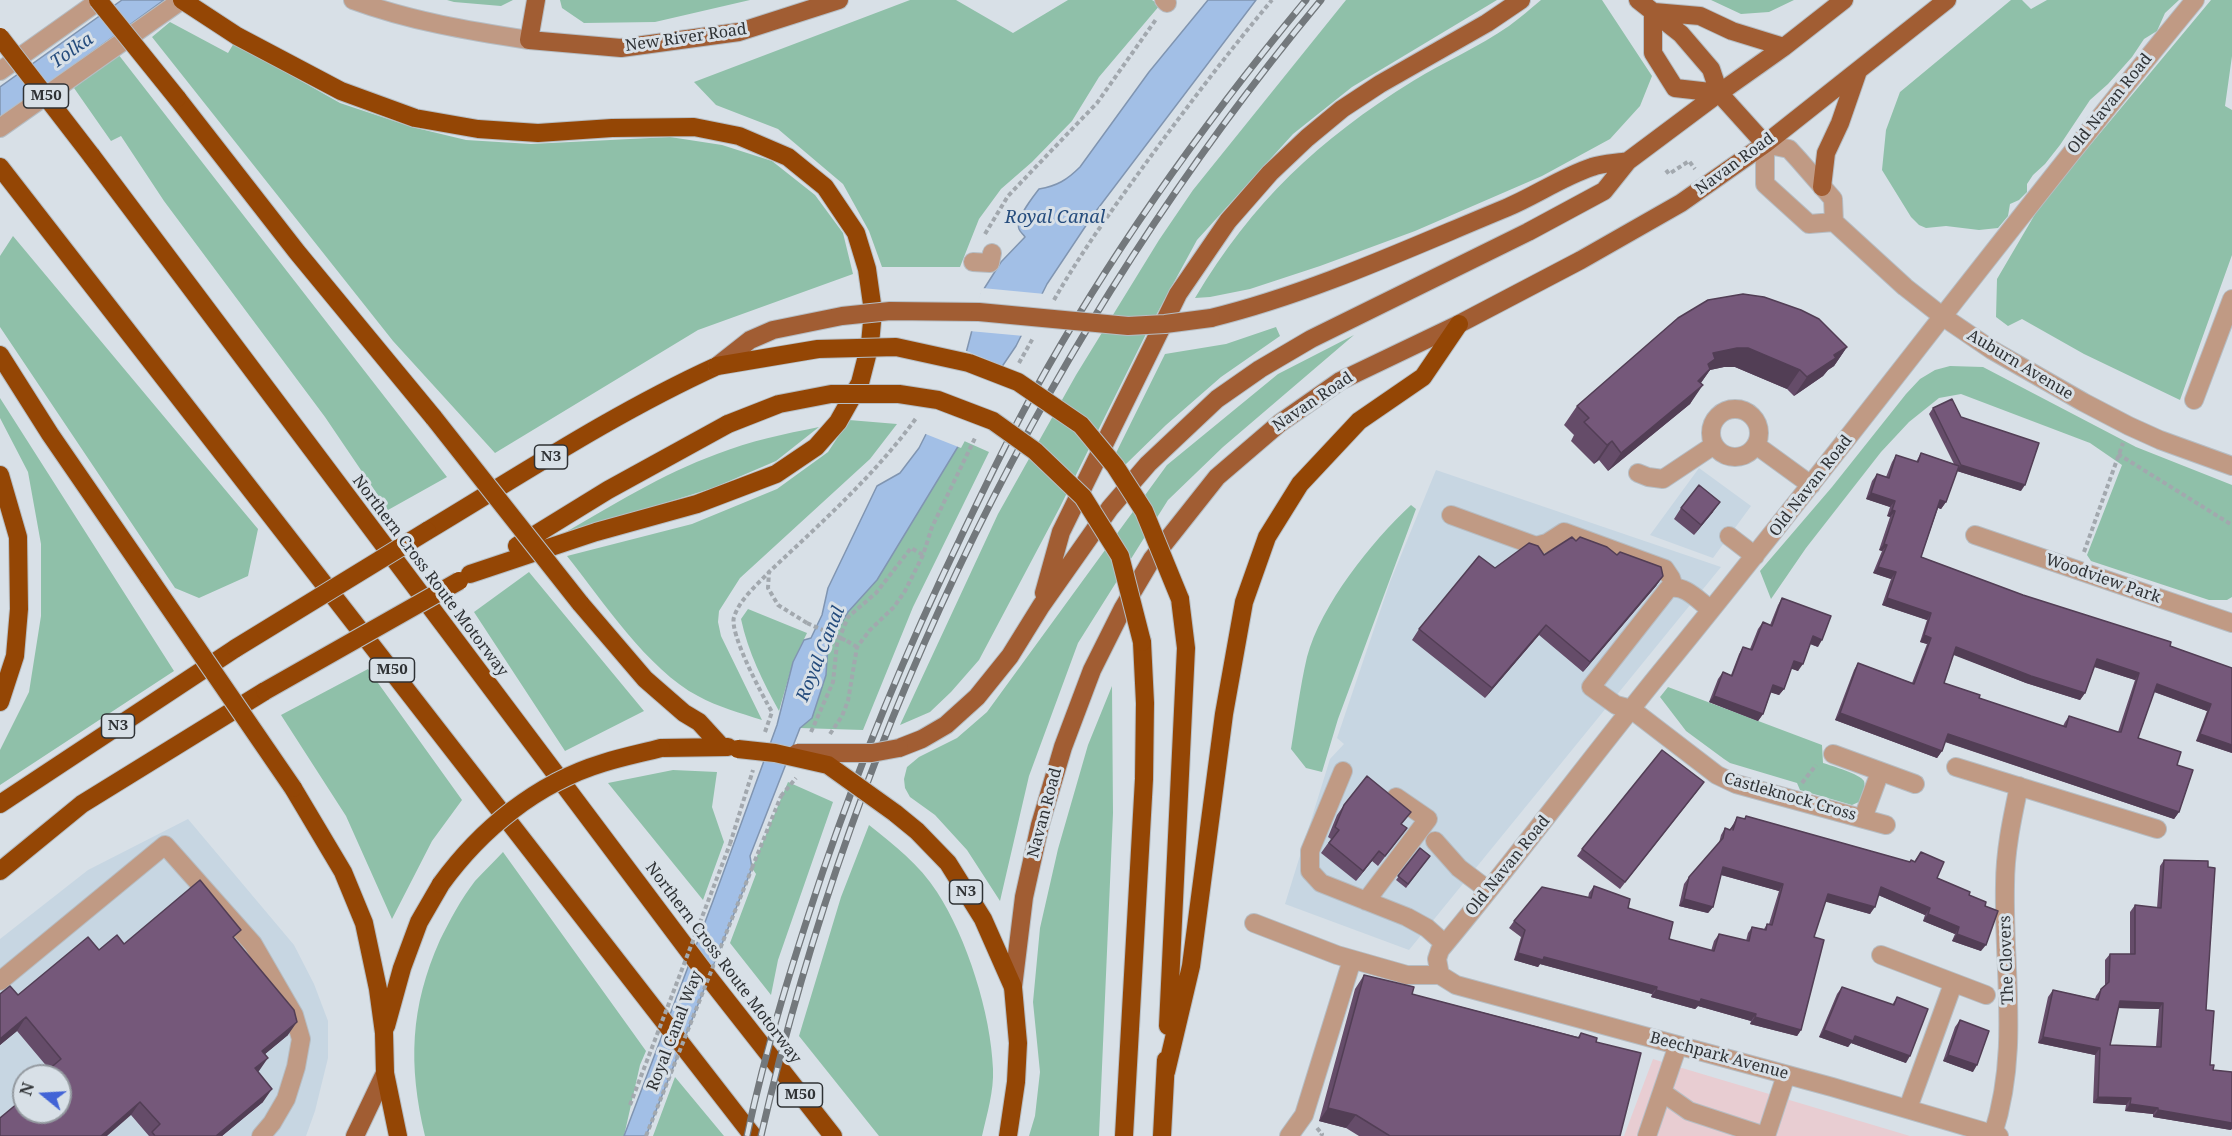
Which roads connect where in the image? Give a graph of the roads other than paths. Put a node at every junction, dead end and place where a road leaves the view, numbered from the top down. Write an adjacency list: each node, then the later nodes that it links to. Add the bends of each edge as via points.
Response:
1 (99, 0): 15 (street); 49 (highway, bridge, via 579,603 645,678)
2 (182, 0): 18 (street); 42 (highway, via 237,36 340,90 415,118 478,129 538,133 694,127 739,136 788,157 825,187 856,232 872,300 870,344 860,383 838,422 816,447 776,474 697,504 596,532)
3 (353, 0): 13 (street, via 411,18)
4 (536, 0): 13 (main road)
5 (839, 0): 13 (main road, New River Road, via 739,33 621,48)
6 (1521, 0): 44 (main road, via 1342,110 1278,166 1228,221 1178,294 1061,532)
7 (1638, 0): 11 (main road)
8 (1844, 0): 14 (main road)
9 (1947, 0): 16 (main road, Navan Road)
10 (2195, 0): 27 (street, Old Navan Road)
11 (1653, 12): 14 (main road, via 1700,16); 17 (main road, via 1681,33 1711,69); 17 (main road, via 1653,53 1675,88)
12 (0, 37): 87 (highway, Northern Cross Route Motorway / M50, bridge, via 695,959)
13 (529, 40)
14 (1784, 47): 17 (main road)
15 (0, 71)
16 (1858, 71): 19 (main road, Navan Road); 22 (main road, via 1826,153)
17 (1719, 93): 19 (main road); 20 (main road)
18 (0, 128)
19 (1765, 144): 22 (street, via 1789,149); 23 (street, via 1765,184 1809,224); 28 (main road, Navan Road, via 1681,203)
20 (1628, 161): 30 (main road, bridge, via 1593,166 1510,207 1374,263 1270,302 1211,318 1128,326 980,312 890,311 773,330 750,340); 44 (main road, via 1604,191 1311,339 1217,399 1133,482)
21 (0, 167): 86 (highway, M50)
22 (1822, 186): 23 (street, via 1833,199)
23 (1834, 222): 27 (street, Auburn Avenue)
24 (992, 253): 25 (street, via 990,263)
25 (973, 262)
26 (2232, 299): 31 (street)
27 (1942, 316): 34 (street, Auburn Avenue, via 2010,361 2129,426); 37 (street, Old Navan Road)
28 (1460, 324): 73 (main road, Navan Road, via 1340,381 1280,423 1217,477 1152,559 1092,670 1063,747 1024,897); 77 (highway, via 1423,377 1359,421 1299,484 1267,537 1244,602 1224,714 1191,966)
29 (0, 355): 75 (highway, bridge, via 292,788 343,872 364,923)
30 (717, 366): 58 (highway, N3, bridge, via 676,385 427,531 236,648); 77 (highway, bridge, via 818,349 896,347 969,363 1018,382 1081,425 1115,466 1144,511 1180,599 1186,648)
31 (2194, 400)
32 (1714, 445): 33 (street, via 1735,457); 33 (street, via 1713,422 1724,411 1739,408 1757,422); 35 (street, via 1663,479)
33 (1756, 445): 37 (street)
34 (2232, 466)
35 (1638, 473)
36 (0, 475): 47 (highway, via 18,537 19,609 15,656)
37 (1811, 485): 41 (street, Old Navan Road)
38 (1451, 515): 43 (street, via 1536,546 1564,532 1665,569)
39 (1975, 535): 46 (street, Woodview Park)
40 (1729, 536): 41 (street)
41 (1755, 556): 45 (street, Old Navan Road)
42 (464, 578): 63 (highway, bridge, via 264,691 82,804); 89 (highway, bridge, via 608,490 728,424 779,404 831,394 899,394 938,400 993,422 1035,451 1083,497 1120,556 1142,642 1144,779)
43 (1674, 587): 45 (street); 48 (street, Castleknock Cross, via 1663,594 1591,687 1616,705)
44 (1041, 606): 50 (main road, bridge, via 1010,656 977,697 946,725 922,739 872,753)
45 (1711, 610): 48 (street, Old Navan Road)
46 (2232, 623)
47 (0, 702)
48 (1631, 710): 59 (street, Castleknock Cross, via 1717,775); 64 (street, Old Navan Road)
49 (729, 748): 50 (highway, N3, bridge); 75 (highway, N3, bridge, via 661,748 601,763 531,796 491,827 459,859 420,922)
50 (775, 753): 73 (highway, N3, bridge, via 828,765 917,831 948,863 983,919)
51 (1833, 754): 54 (street)
52 (1956, 767): 56 (street)
53 (1343, 771): 65 (street, via 1310,851 1310,871 1321,883)
54 (1880, 772): 55 (street); 59 (street, Castleknock Cross)
55 (1915, 784)
56 (2019, 786): 61 (street); 82 (street, The Clovers, via 2004,885 2008,1059)
57 (1396, 797): 65 (street, via 1428,819)
58 (0, 804)
59 (1863, 818): 60 (street, Castleknock Cross)
60 (1886, 825)
61 (2157, 829)
62 (1435, 841): 64 (street, via 1459,868)
63 (0, 870)
64 (1488, 890): 67 (street, Old Navan Road)
65 (1366, 901): 67 (street, via 1418,922)
66 (1254, 923): 69 (street)
67 (1445, 944): 70 (street, Old Navan Road, via 1437,958)
68 (1881, 955): 72 (street)
69 (1352, 960): 70 (street, via 1407,975); 91 (street, via 1304,1115)
70 (1440, 975): 76 (street, Beechpark Avenue, via 1456,985)
71 (0, 981): 83 (street, via 165,845 253,944 294,1015 301,1039 297,1067 286,1099)
72 (1953, 984): 74 (street); 81 (street)
73 (1013, 987): 88 (highway, N3, via 1018,1043)
74 (1986, 995)
75 (384, 1034): 78 (highway, N3)
76 (1678, 1045): 79 (street, Beechpark Avenue); 80 (street)
77 (1166, 1072): 90 (highway)
78 (385, 1073): 84 (main road); 85 (highway, N3)
79 (1786, 1075): 81 (street, Beechpark Avenue); 93 (street)
80 (1662, 1092): 92 (street); 93 (street, via 1689,1111)
81 (1908, 1108): 82 (street, Beechpark Avenue)
82 (1996, 1135)
83 (261, 1136)
84 (355, 1136)
85 (398, 1136)
86 (753, 1136)
87 (833, 1136)
88 (1008, 1136)
89 (1124, 1136)
90 (1162, 1136)
91 (1289, 1136)
92 (1647, 1136)
93 (1766, 1136)

